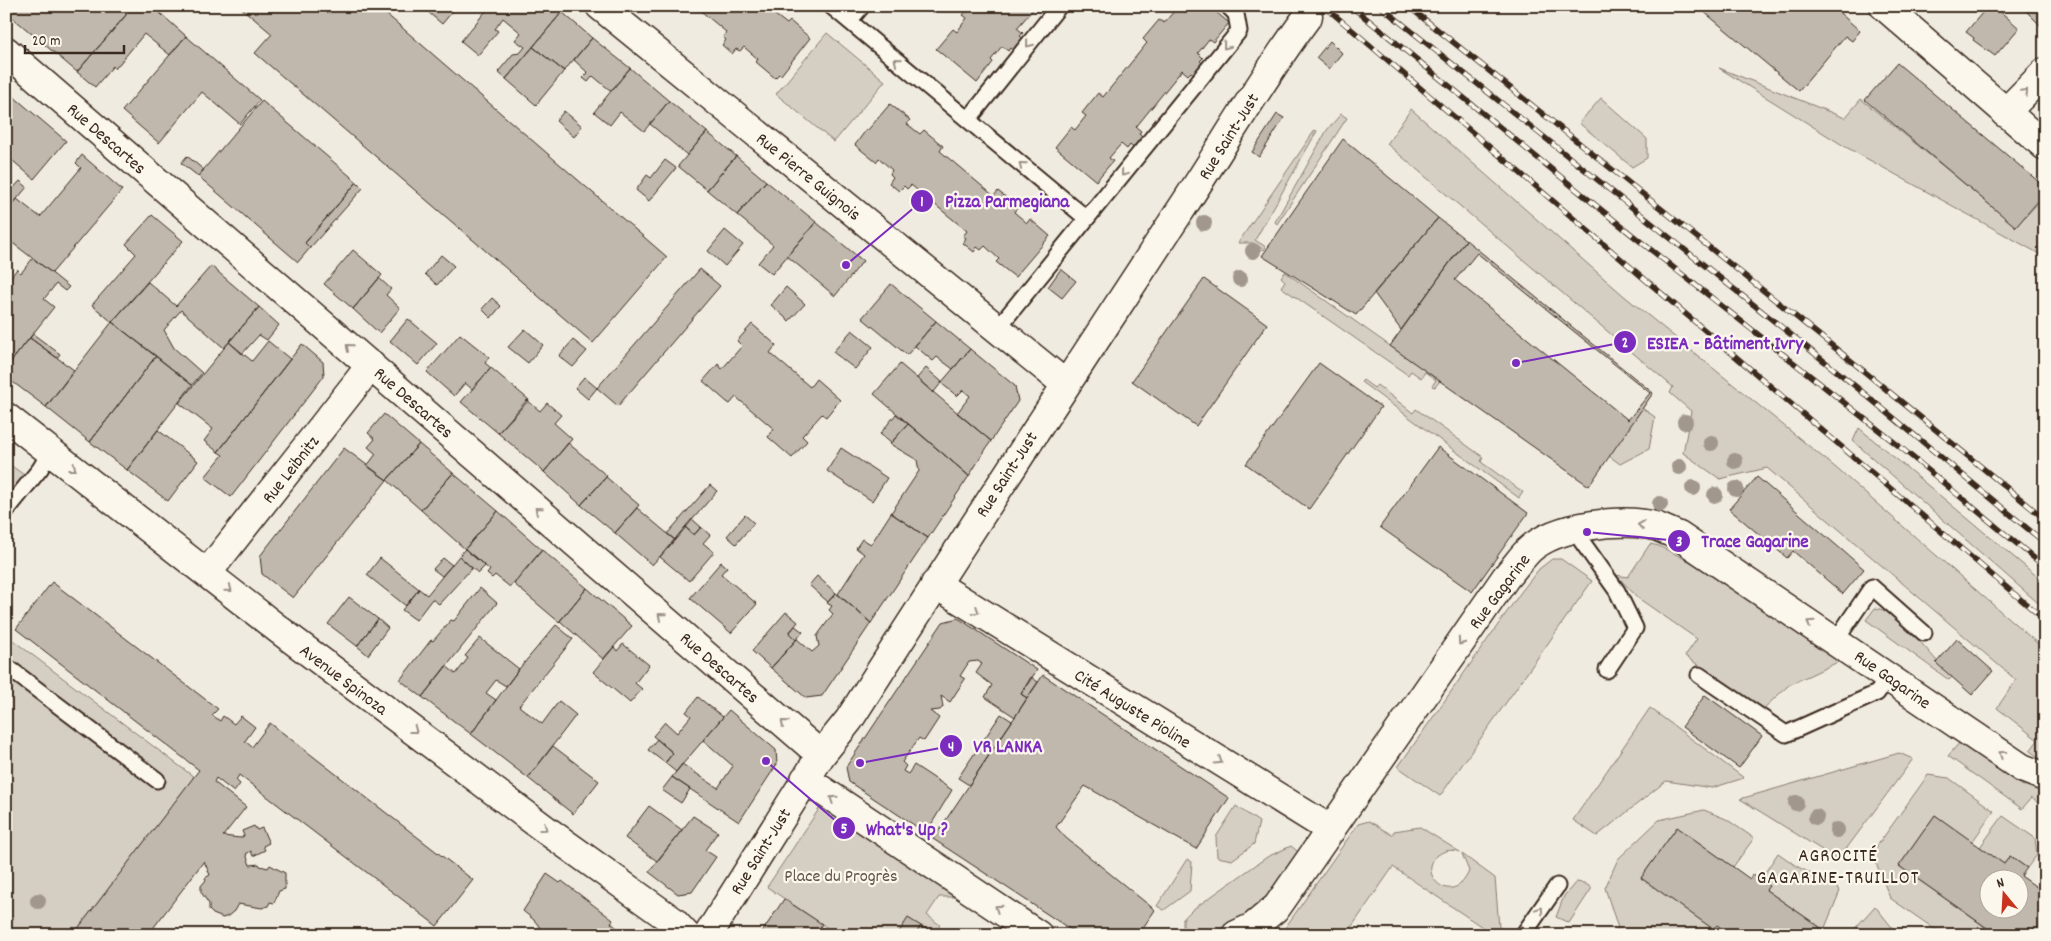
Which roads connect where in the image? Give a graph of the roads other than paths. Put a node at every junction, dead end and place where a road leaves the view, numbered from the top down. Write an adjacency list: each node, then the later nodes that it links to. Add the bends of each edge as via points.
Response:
1 (600, 6): 15 (street, Rue Pierre Guignois)
2 (831, 6): 8 (lane)
3 (862, 6): 8 (lane)
4 (1059, 6): 12 (lane, one-way to 12)
5 (1228, 6): 14 (lane, one-way to 14, via 1236,14 1239,31)
6 (1884, 6): 11 (street)
7 (1308, 16): 17 (street, Rue Saint-Just, via 1273,64)
8 (849, 22): 12 (lane, one-way to 8)
9 (6, 51): 16 (street, Rue Descartes, one-way to 9)
10 (2045, 72): 11 (street, one-way to 10)
11 (2005, 113): 13 (street)
12 (968, 120): 14 (lane, one-way to 12)
13 (2045, 146)
14 (1086, 218): 15 (lane)
15 (997, 329): 17 (street, Rue Pierre Guignois)
16 (371, 365): 22 (street, Rue Leibnitz); 30 (street, Rue Descartes, one-way to 16)
17 (1064, 384): 23 (street, Rue Saint-Just)
18 (6, 417): 19 (street, Avenue Spinoza)
19 (51, 452): 20 (lane); 22 (street, Avenue Spinoza, one-way to 22)
20 (6, 511)
21 (1573, 529): 25 (street, Rue Gagarine, one-way to 21, via 1679,536 1657,527 1633,523); 27 (lane, via 1617,591 1635,628); 34 (street, Rue Gagarine, one-way to 34, via 1534,547 1506,577)
22 (208, 572): 37 (street, Avenue Spinoza, one-way to 37, via 278,629 673,921)
23 (935, 584): 30 (street, Rue Saint-Just, via 849,720); 34 (street, Cité Auguste Pioline, one-way to 34)
24 (1924, 633): 25 (lane, via 1872,587)
25 (1836, 640): 29 (street, Rue Gagarine)
26 (6, 666): 32 (lane)
27 (1607, 670)
28 (1699, 675): 29 (lane, via 1786,734 1877,692)
29 (1889, 676): 31 (street, Rue Gagarine, one-way to 29, via 2022,768)
30 (821, 755): 33 (street, Rue Saint-Just)
31 (2045, 777)
32 (157, 780)
33 (805, 780): 38 (street, Rue Saint-Just); 39 (street, one-way to 33)
34 (1331, 830): 40 (street, Rue Gagarine, via 1277,907 1253,927)
35 (1556, 886): 36 (lane, one-way to 35)
36 (1530, 933)
37 (686, 935)
38 (708, 935)
39 (1038, 935)
40 (1236, 935)

